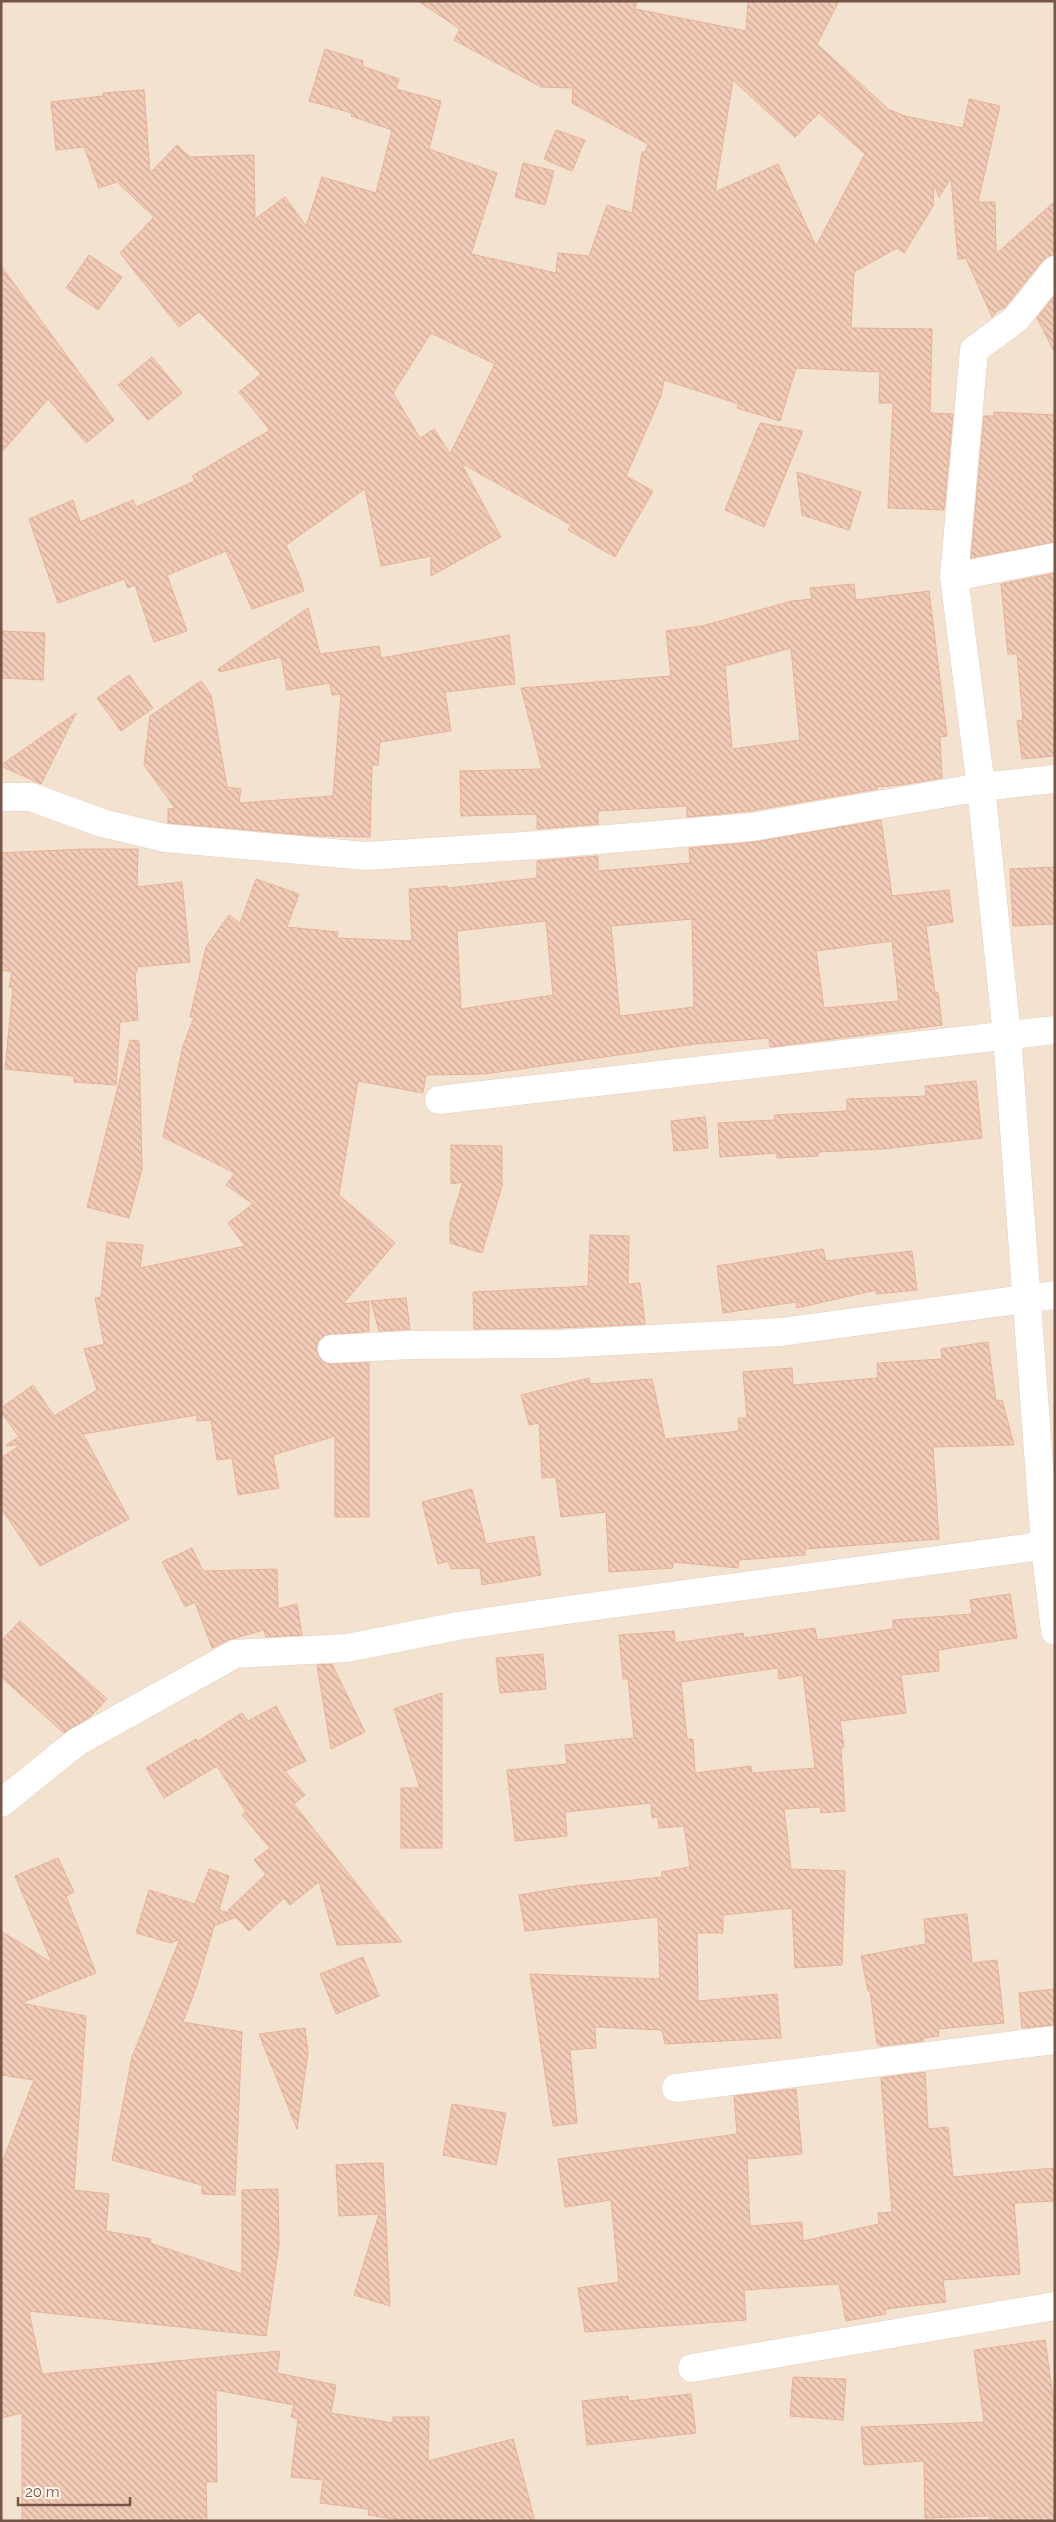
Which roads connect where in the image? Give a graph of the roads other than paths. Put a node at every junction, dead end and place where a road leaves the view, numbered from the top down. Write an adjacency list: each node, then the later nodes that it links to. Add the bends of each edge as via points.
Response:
1 (1055, 270): 3 (street, via 1016,318 974,350)
2 (1055, 557): 3 (street)
3 (954, 577): 5 (street)
4 (1055, 779): 5 (street)
5 (980, 787): 6 (street, via 752,827 538,846 366,856 165,838 102,823 31,798); 8 (street)
6 (1, 798)
7 (1055, 1030): 8 (street)
8 (1006, 1035): 9 (street); 11 (street)
9 (439, 1100)
10 (1055, 1295): 11 (street)
11 (1027, 1300): 12 (street, via 782,1332 559,1344); 13 (street)
12 (332, 1349)
13 (1050, 1545): 14 (street); 15 (street, via 458,1626 347,1648 235,1654 77,1742)
14 (1055, 1631)
15 (1, 1803)
16 (1055, 2040): 17 (street)
17 (676, 2088)
18 (1055, 2306): 19 (street)
19 (692, 2368)

